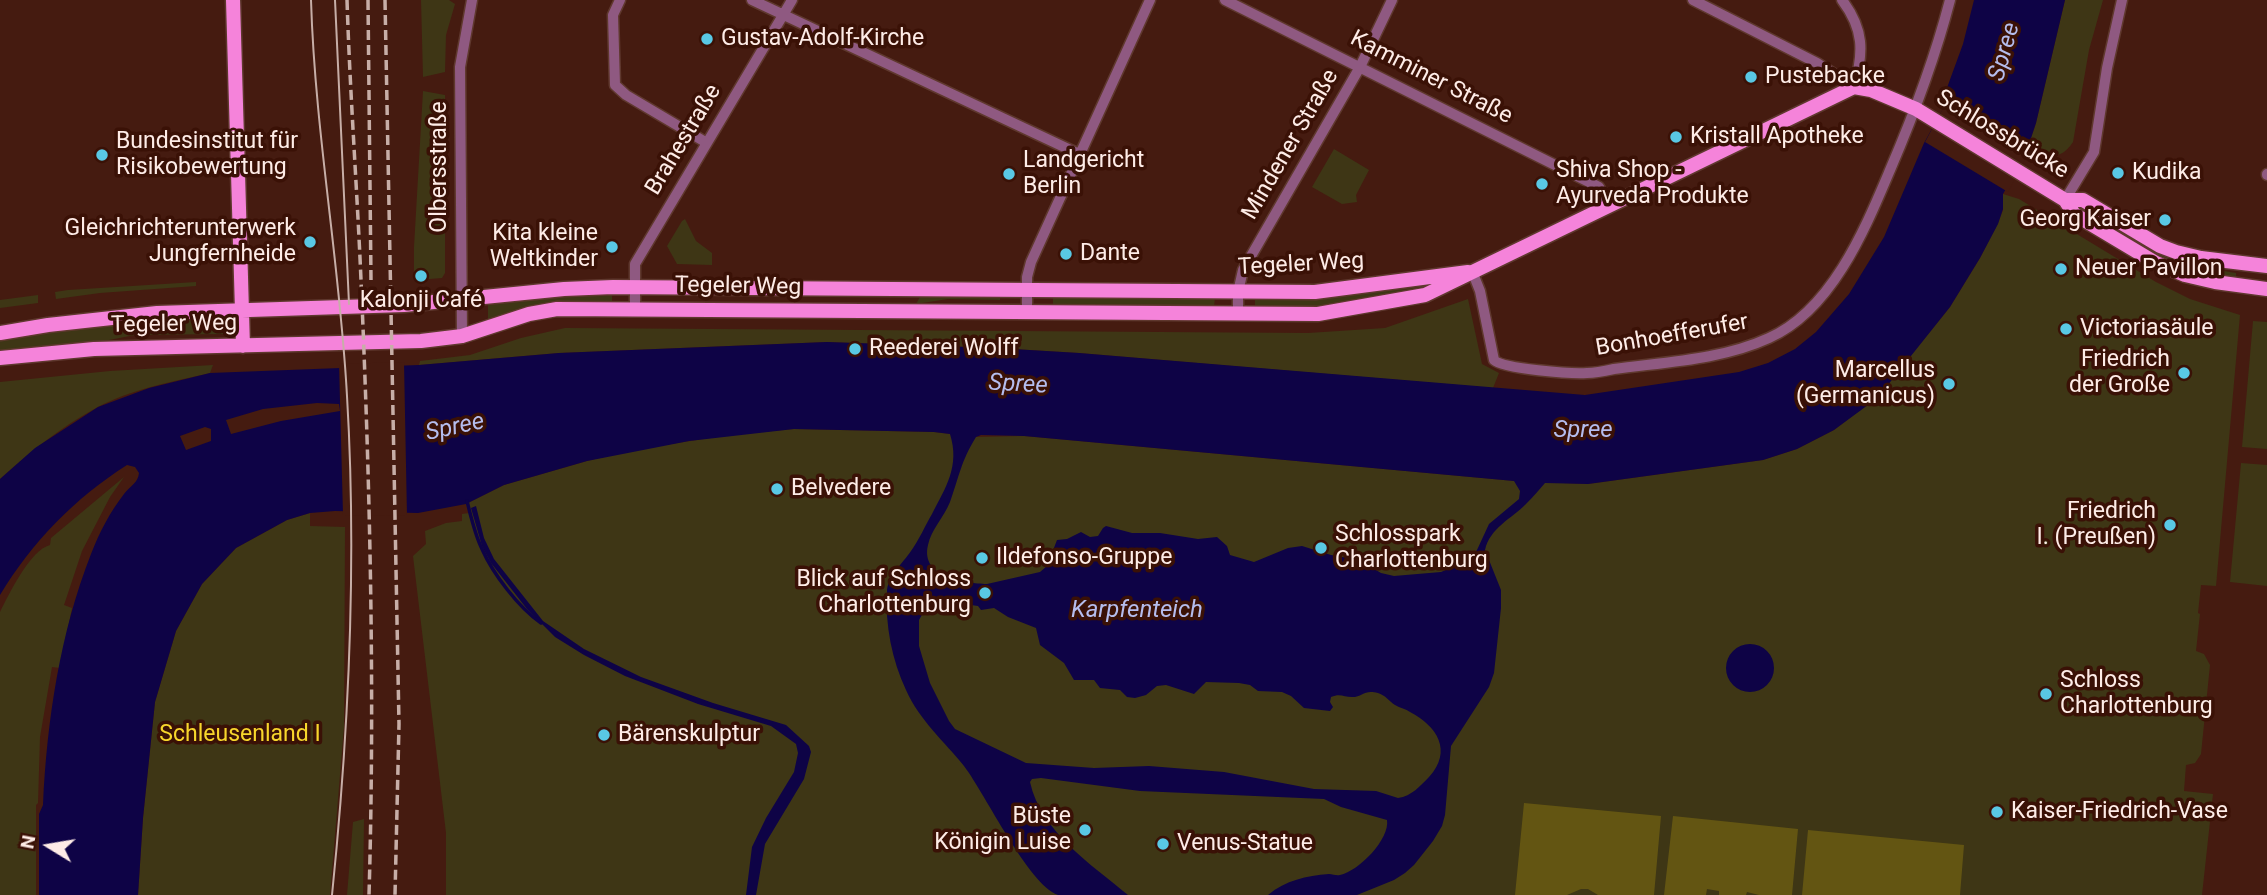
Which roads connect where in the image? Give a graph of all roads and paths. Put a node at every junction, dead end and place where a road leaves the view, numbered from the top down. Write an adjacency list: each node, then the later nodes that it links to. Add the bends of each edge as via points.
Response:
1 (233, 0): 29 (main road)
2 (472, 0): 27 (street, Olbersstraße, via 460,67)
3 (620, 0): 17 (street, via 613,15 615,85)
4 (752, 0): 13 (street)
5 (792, 0): 13 (street, Brahestraße)
6 (1150, 0): 18 (street)
7 (1225, 0): 14 (street, Kamminer Straße)
8 (1392, 0): 14 (street, Mindener Straße)
9 (1693, 0): 15 (street)
10 (1842, 0): 15 (street, via 1860,35 1861,64)
11 (1950, 0): 16 (street, Bonhoefferufer)
12 (2122, 0): 19 (street, via 2094,152)
13 (782, 14): 17 (street, Brahestraße); 18 (street)
14 (1360, 66): 20 (street, Kamminer Straße, via 1599,187); 26 (street, Mindener Straße, via 1243,270)
15 (1854, 87): 16 (main road, Schlossbrücke); 20 (main road, Tegeler Weg)
16 (1916, 109): 19 (main road, Schlossbrücke); 22 (street, Bonhoefferufer, via 1868,221 1838,273 1789,327 1747,347 1586,373 1508,367 1494,360)
17 (707, 143): 23 (street, Brahestraße, via 635,264)
18 (1079, 153): 25 (street, via 1031,262)
19 (2065, 200): 21 (main road, via 2083,200 2176,252); 24 (main road, via 2074,214 2163,266 2215,282)
20 (1608, 204): 22 (main road, Tegeler Weg)
21 (2267, 266)
22 (1472, 271): 26 (main road, Tegeler Weg, via 1315,292); 31 (main road, Tegeler Weg, via 1425,295 1378,305 1318,314)
23 (635, 287): 25 (main road, Tegeler Weg); 27 (main road, Tegeler Weg); 28 (street, Brahestraße)
24 (2267, 289)
25 (1027, 290): 26 (main road, Tegeler Weg); 30 (street)
26 (1238, 292): 31 (street, Mindener Straße)
27 (462, 300): 29 (main road, Tegeler Weg); 33 (street, Olbersstraße)
28 (635, 308): 30 (main road, Tegeler Weg); 33 (main road, Tegeler Weg, via 550,310)
29 (242, 310): 32 (main road, Tegeler Weg, via 157,313); 34 (main road)
30 (1027, 312): 31 (main road, Tegeler Weg)
31 (1238, 313)
32 (0, 333)
33 (462, 336): 34 (main road, Tegeler Weg)
34 (243, 346): 35 (main road, Tegeler Weg, via 94,349)
35 (0, 358)

